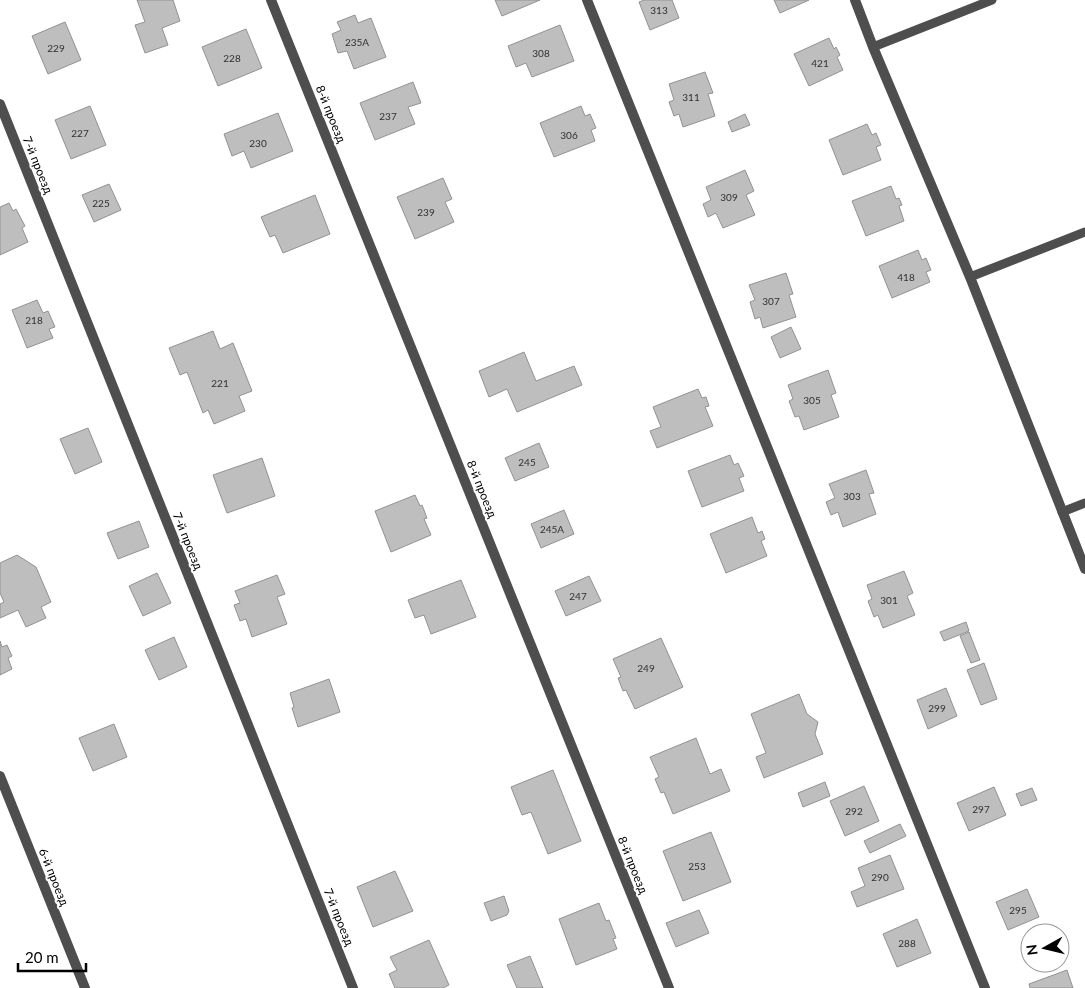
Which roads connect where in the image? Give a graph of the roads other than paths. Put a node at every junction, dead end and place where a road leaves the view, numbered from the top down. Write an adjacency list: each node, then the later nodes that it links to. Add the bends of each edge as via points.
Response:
1 (271, 0): 15 (street, 8-й проезд)
2 (587, 0): 16 (street)
3 (855, 0): 5 (street)
4 (992, 0): 5 (lane)
5 (873, 48): 8 (street)
6 (0, 104): 14 (street, 7-й проезд)
7 (1085, 232): 8 (lane)
8 (970, 277): 10 (street)
9 (1085, 503): 10 (lane)
10 (1062, 512): 11 (street)
11 (1085, 569)
12 (0, 776): 13 (street, 6-й проезд)
13 (85, 988)
14 (354, 988)
15 (669, 988)
16 (985, 988)

